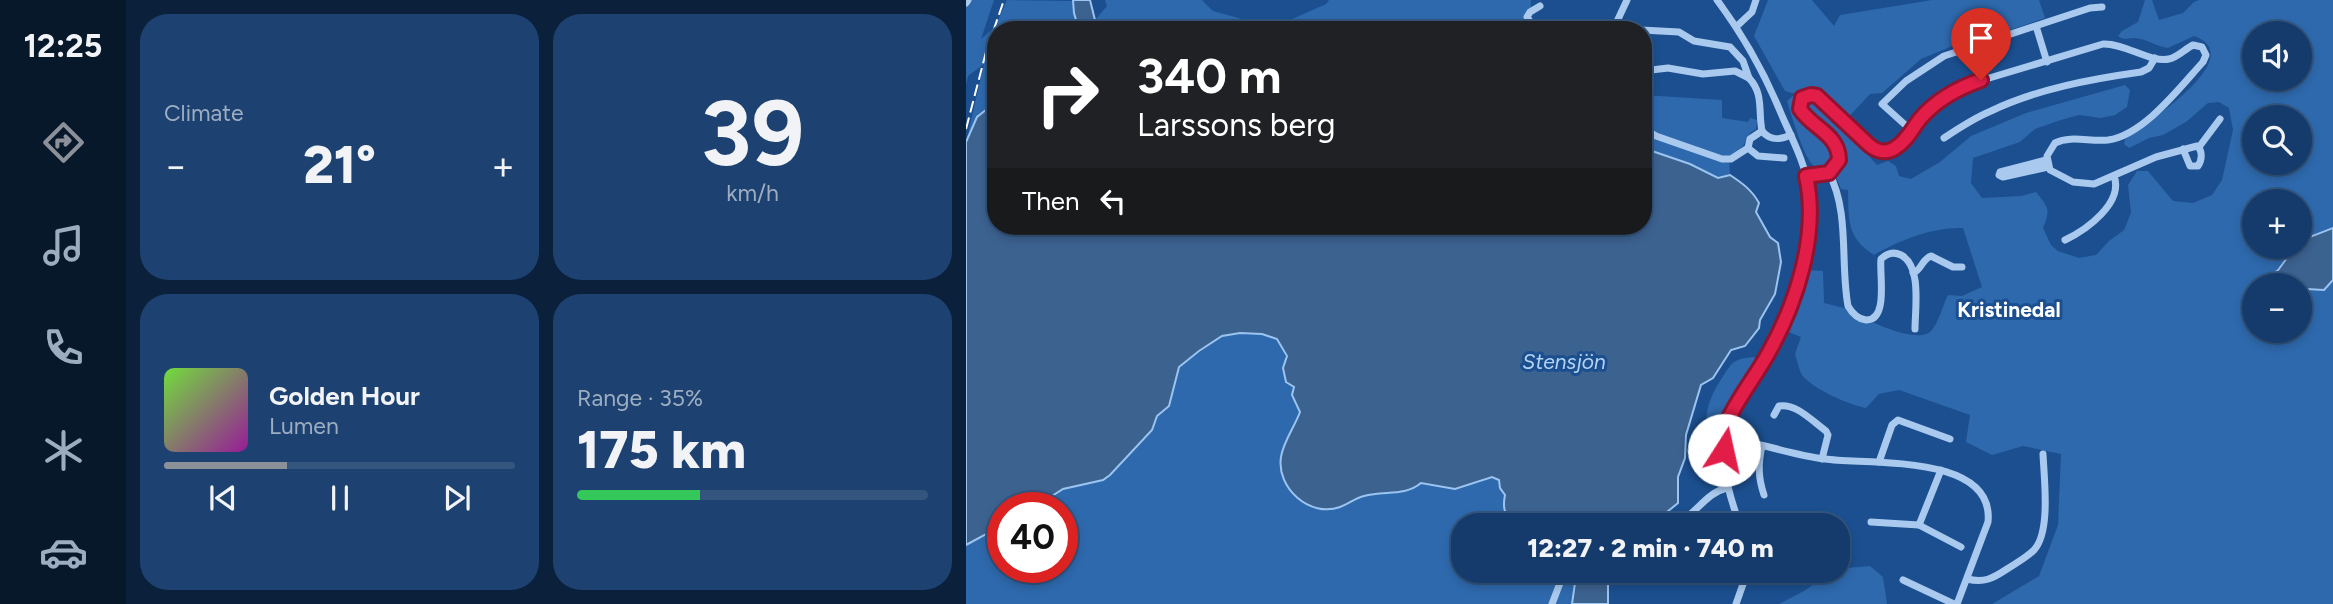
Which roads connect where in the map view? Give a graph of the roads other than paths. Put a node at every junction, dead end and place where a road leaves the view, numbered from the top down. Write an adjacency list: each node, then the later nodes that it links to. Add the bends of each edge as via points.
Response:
1 (1627, 0): 7 (street)
2 (1717, 0): 8 (street)
3 (1756, 0): 8 (street, via 1752,12)
4 (1540, 6): 6 (street, via 1530,12)
5 (2102, 7): 9 (street)
6 (1530, 21)
7 (1617, 21)
8 (1737, 26): 19 (street)
9 (2036, 26): 12 (street); 17 (street, via 1958,49 1906,81 1882,104)
10 (1652, 31): 14 (street, via 1679,32 1694,41 1730,47 1743,61)
11 (2155, 58): 12 (street, via 2110,44); 20 (street, via 2150,68 2141,72 2011,102); 25 (street, via 2171,59 2193,45 2206,51 2203,62 2140,124 2111,139 2060,141 2050,148)
12 (2047, 62): 17 (street, via 1966,85 1934,106)
13 (1652, 70): 14 (street, via 1735,71)
14 (1749, 78): 16 (street, via 1760,99)
15 (2220, 119): 21 (street)
16 (1762, 131): 19 (street, via 1776,139); 22 (street, via 1750,139)
17 (1912, 131): 26 (street, via 1894,149 1880,151 1817,96 1805,96 1800,109 1828,134 1839,151 1839,160)
18 (1652, 134): 22 (street, via 1722,159 1731,159)
19 (1791, 135): 27 (street)
20 (1944, 138)
21 (2199, 147): 23 (street); 23 (street, via 2201,161 2196,167 2188,163)
22 (1748, 148): 24 (street, via 1758,156)
23 (2183, 149): 28 (street)
24 (1784, 158)
25 (2047, 163): 25 (street, via 2000,172 1999,175 2003,177); 28 (street, via 2052,173 2085,184)
26 (1829, 173): 27 (street); 31 (street, via 1836,189 1851,311 1864,320 1877,315 1880,261 1887,254 1903,256)
27 (1806, 176): 34 (street, via 1810,225 1803,265 1781,328 1736,403)
28 (2114, 176): 29 (street, via 2115,191 2102,213)
29 (2065, 240)
30 (1962, 267): 31 (street, via 1931,256)
31 (1913, 273): 32 (street)
32 (1915, 328)
33 (1774, 415): 38 (street, via 1779,406 1792,407 1826,430)
34 (1725, 438): 36 (street); 41 (street)
35 (1950, 439): 39 (street, via 1898,420)
36 (1762, 446): 38 (street); 42 (street, via 1758,467)
37 (2043, 454): 48 (street, via 2040,542 1990,580)
38 (1822, 459): 39 (street)
39 (1879, 462): 40 (street)
40 (1941, 470): 46 (street); 48 (street, via 1974,488 1988,507 1988,522)
41 (1727, 488): 43 (street, via 1712,494); 44 (street)
42 (1764, 495)
43 (1693, 513)
44 (1736, 513)
45 (1871, 522): 46 (street)
46 (1919, 525): 47 (street)
47 (1961, 547)
48 (1967, 579): 54 (street)
49 (1903, 580): 54 (street)
50 (1560, 583): 52 (street)
51 (1743, 583): 53 (street)
52 (1552, 604)
53 (1736, 604)
54 (1956, 604)

